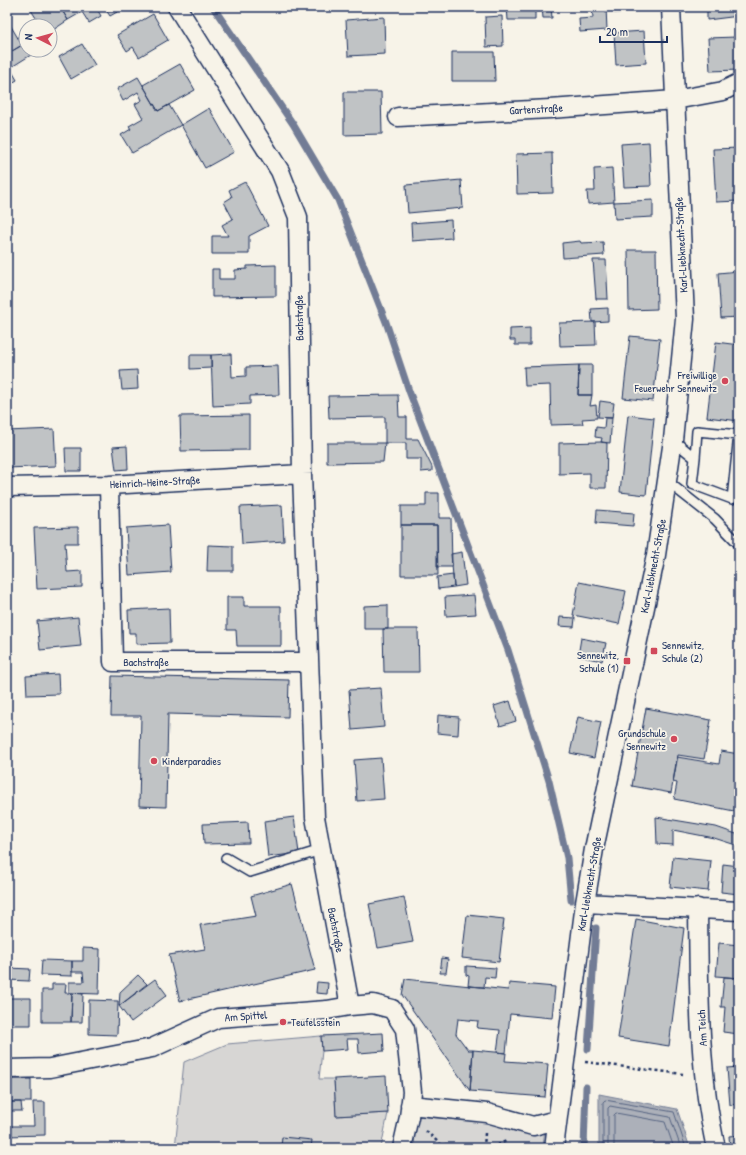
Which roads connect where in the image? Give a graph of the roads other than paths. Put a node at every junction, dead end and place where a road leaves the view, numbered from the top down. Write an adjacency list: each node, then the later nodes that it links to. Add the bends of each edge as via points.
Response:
1 (178, 7): 8 (street, Bachstraße, via 280,171 298,217)
2 (671, 7): 4 (street, Karl-Liebknecht-Straße)
3 (739, 83): 4 (street, Gartenstraße, via 723,91)
4 (675, 100): 5 (street, Gartenstraße); 6 (street, Karl-Liebknecht-Straße, via 685,319)
5 (398, 116)
6 (673, 440): 7 (lane); 9 (street, Karl-Liebknecht-Straße)
7 (695, 458): 7 (lane, via 697,430 738,435 732,499 692,484)
8 (302, 474): 10 (street, Heinrich-Heine-Straße); 13 (street, Bachstraße)
9 (668, 482): 12 (lane, via 715,519); 16 (street, Karl-Liebknecht-Straße, via 656,555)
10 (110, 485): 11 (street, Heinrich-Heine-Straße); 13 (street, Bachstraße, via 113,662)
11 (7, 487)
12 (739, 544)
13 (309, 662): 14 (street, Bachstraße, via 315,817)
14 (321, 850): 15 (lane, via 250,872); 19 (street, Bachstraße)
15 (226, 858)
16 (585, 903): 17 (street); 22 (street, Karl-Liebknecht-Straße)
17 (698, 908): 18 (street); 25 (street, Am Teich, via 704,1076)
18 (739, 911)
19 (350, 1006): 20 (street, Am Spittel, via 218,1018 152,1048 50,1068); 21 (street, Am Spittel, via 373,1004 392,1009 405,1029 412,1092)
20 (7, 1069)
21 (410, 1105): 22 (street, via 487,1113 534,1126); 23 (street, Am Spittel)
22 (557, 1120): 24 (street, Karl-Liebknecht-Straße)
23 (402, 1148)
24 (554, 1148)
25 (716, 1148)

